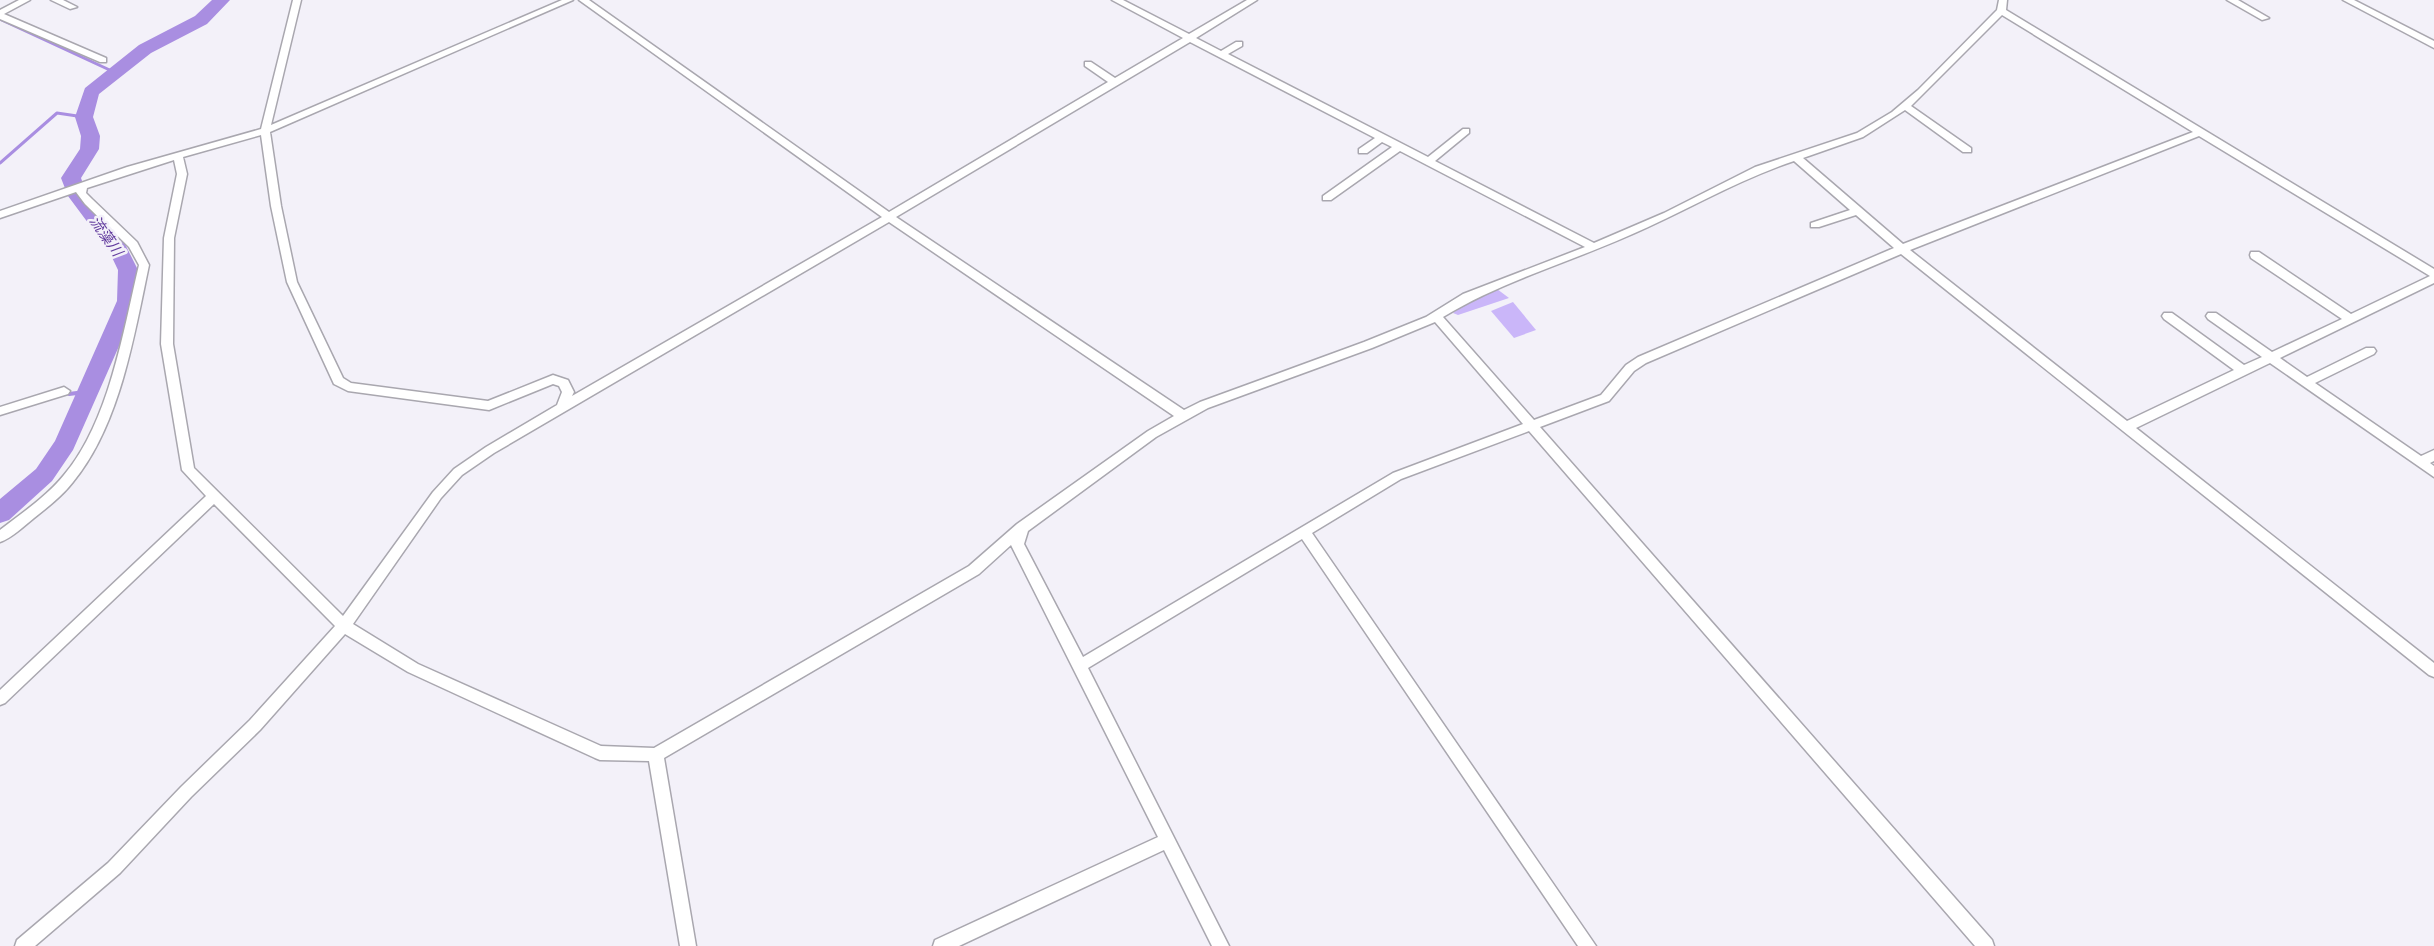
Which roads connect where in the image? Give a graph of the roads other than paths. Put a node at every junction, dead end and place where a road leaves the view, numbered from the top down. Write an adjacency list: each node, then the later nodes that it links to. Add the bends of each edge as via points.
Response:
1 (26, 0): 12 (street)
2 (55, 0): 11 (street)
3 (297, 0): 22 (street)
4 (569, 0): 22 (street)
5 (583, 0): 36 (street)
6 (1116, 0): 14 (street)
7 (1254, 0): 14 (street)
8 (2231, 0): 13 (street)
9 (2347, 0): 16 (street)
10 (2002, 6): 21 (street, via 1979,35); 24 (street)
11 (72, 7)
12 (0, 14): 18 (street)
13 (2265, 18)
14 (1189, 38): 17 (street); 20 (street)
15 (1239, 44): 17 (street)
16 (2434, 45)
17 (1222, 55): 25 (street)
18 (103, 60)
19 (1088, 64): 20 (street)
20 (1114, 83): 36 (street)
21 (1905, 106): 27 (street); 30 (street, via 1860,135)
22 (265, 131): 29 (street); 52 (street, via 292,282 338,381 348,388 489,406 553,379 564,383 568,392)
23 (1466, 131): 31 (street)
24 (2198, 132): 39 (street); 41 (street)
25 (1381, 138): 26 (street); 28 (street)
26 (1398, 147): 31 (street); 33 (street)
27 (1967, 150)
28 (1364, 151)
29 (178, 156): 32 (street); 60 (street, via 182,174 169,238 167,344 192,474)
30 (1795, 156): 34 (street); 38 (street, via 1759,169 1668,215)
31 (1428, 162): 38 (street)
32 (82, 186): 35 (street); 63 (street, via 81,193 140,253 144,265 129,330 97,431 84,456 55,493)
33 (1327, 198)
34 (1857, 211): 37 (street); 39 (street)
35 (0, 215)
36 (889, 217): 52 (street); 54 (street)
37 (1814, 225)
38 (1594, 247): 43 (street, via 1467,297)
39 (1902, 250): 55 (street, via 1642,360 1630,368 1605,398); 56 (street)
40 (2255, 255): 46 (street)
41 (2434, 274)
42 (2434, 279): 46 (street)
43 (1436, 316): 54 (street, via 1368,345 1204,405); 55 (street)
44 (2168, 316): 49 (street)
45 (2212, 316): 48 (street)
46 (2350, 319): 48 (street)
47 (2370, 351): 50 (street)
48 (2271, 357): 49 (street); 50 (street)
49 (2242, 370): 56 (street)
50 (2306, 382): 58 (street)
51 (64, 391): 53 (street)
52 (562, 408): 64 (street, via 458,472 437,495)
53 (0, 410)
54 (1183, 416): 61 (street, via 1152,434)
55 (1531, 426): 62 (street, via 1397,476); 75 (street)
56 (2126, 427): 66 (street)
57 (2434, 455): 58 (street)
58 (2420, 462): 59 (street)
59 (2434, 472)
60 (214, 496): 64 (street); 67 (street)
61 (1022, 528): 65 (street, via 1018,544); 68 (street, via 974,570)
62 (1304, 532): 65 (street); 74 (street)
63 (0, 538)
64 (344, 626): 68 (street, via 413,668 600,753); 70 (street, via 255,725 114,868)
65 (1080, 666): 69 (street)
66 (2434, 670)
67 (0, 699)
68 (656, 755): 71 (street)
69 (1169, 840): 72 (street); 73 (street)
70 (23, 946)
71 (688, 946)
72 (941, 946)
73 (1221, 946)
74 (1588, 946)
75 (1986, 946)

